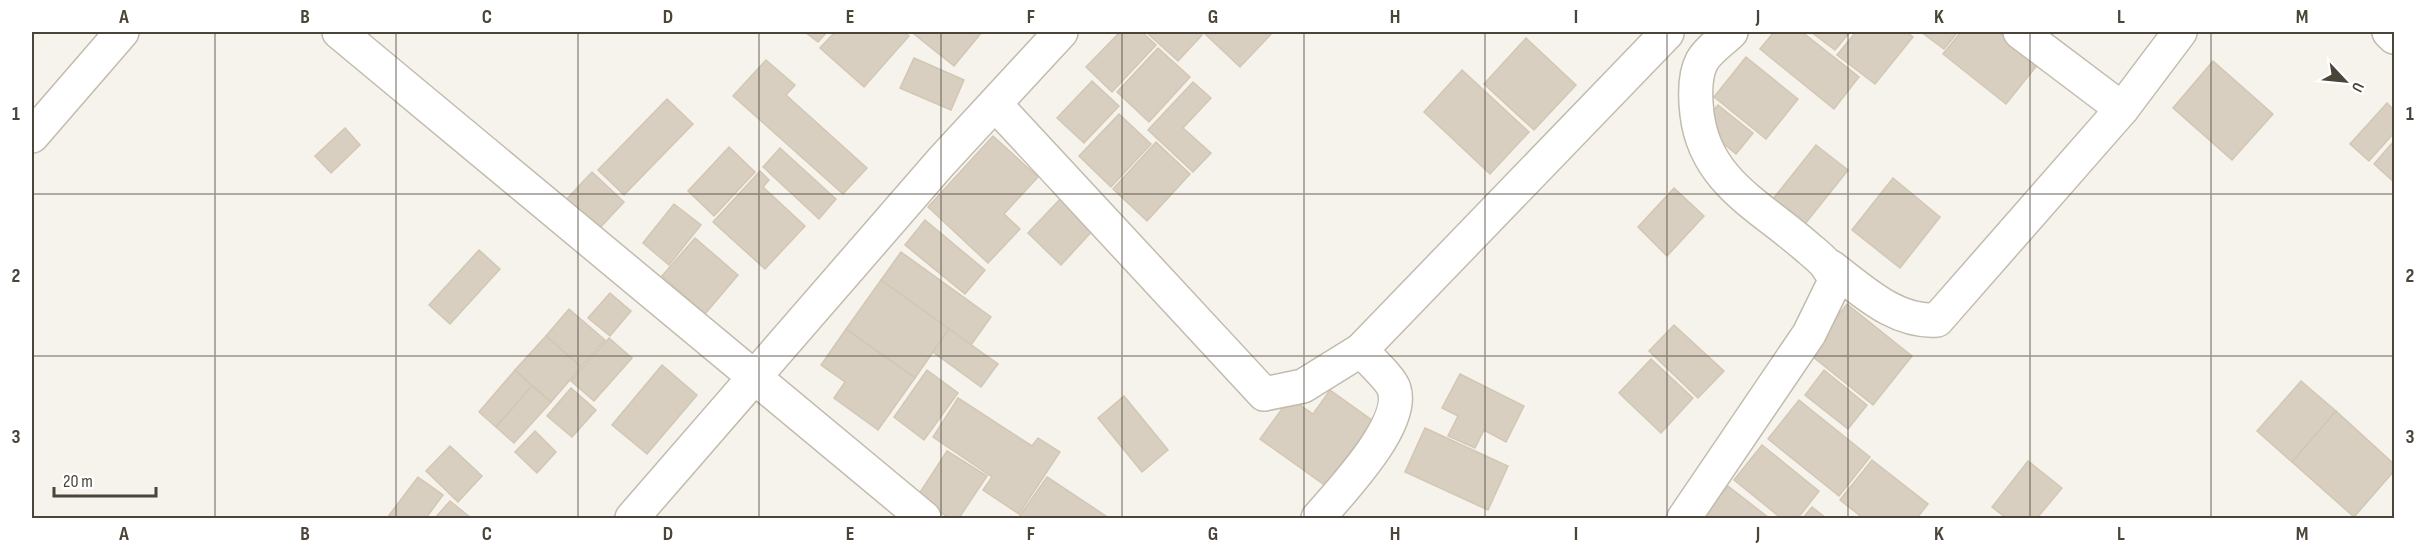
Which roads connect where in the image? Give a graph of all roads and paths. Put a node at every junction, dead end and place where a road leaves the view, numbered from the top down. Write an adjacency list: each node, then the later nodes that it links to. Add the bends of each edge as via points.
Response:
1 (122, 32): 13 (street)
2 (339, 32): 16 (street)
3 (1061, 32): 11 (street)
4 (1666, 32): 10 (street); 15 (street)
5 (1731, 32): 10 (street)
6 (2020, 32): 12 (street)
7 (2180, 32): 12 (street)
8 (2389, 32): 9 (street)
9 (2394, 36)
10 (1702, 60): 14 (street, via 1694,93 1698,126 1717,170 1743,197)
11 (995, 104): 15 (street, via 1264,394 1303,386); 16 (street)
12 (2122, 109): 14 (street, via 1937,320 1926,321 1891,311)
13 (32, 136)
14 (1831, 267): 20 (street, via 1835,281 1809,334)
15 (1361, 350): 19 (street, via 1394,388 1396,406 1383,438)
16 (755, 376): 17 (street); 18 (street)
17 (632, 519)
18 (924, 519)
19 (1318, 519)
20 (1684, 519)

